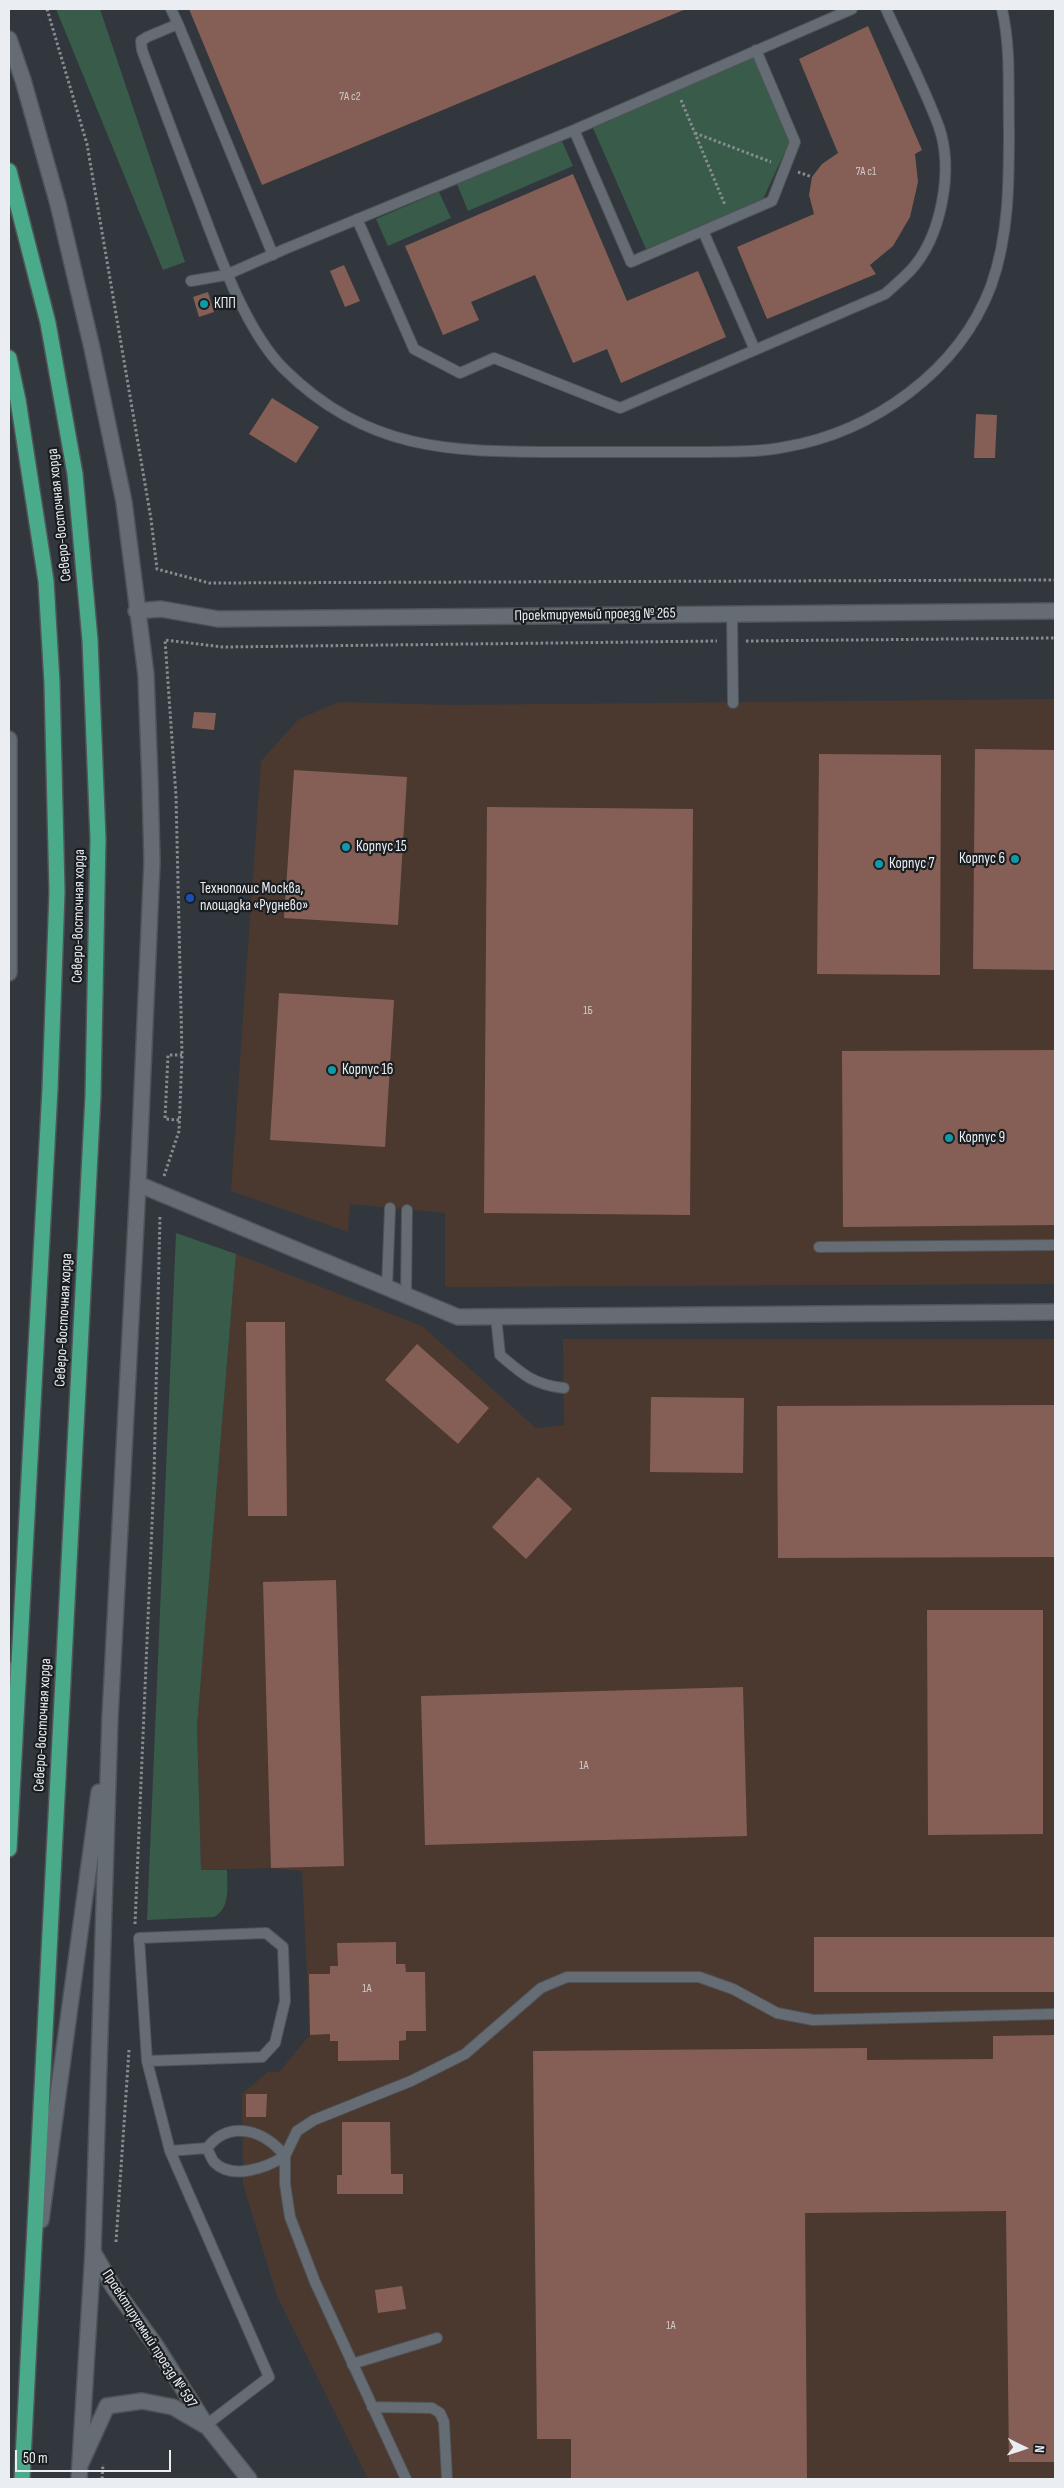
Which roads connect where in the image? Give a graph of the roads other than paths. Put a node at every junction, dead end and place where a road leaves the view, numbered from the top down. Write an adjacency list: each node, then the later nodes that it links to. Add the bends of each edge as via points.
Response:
1 (171, 9): 5 (lane)
2 (852, 9): 7 (lane)
3 (886, 9): 15 (lane, via 939,129 944,159 943,195 934,234 911,270 884,294)
4 (1002, 9): 13 (lane, via 1008,56 1008,188 1004,236 991,284 976,319 938,369 901,399 860,423 823,438 788,447 738,451 490,451 444,449 403,440 354,422 282,368 262,340)
5 (178, 24): 12 (lane); 13 (lane, via 147,36 142,41 142,50)
6 (9, 39): 18 (street, via 24,80 58,204 92,348 124,502)
7 (756, 50): 8 (lane); 11 (lane, via 795,142 772,201)
8 (574, 130): 10 (lane); 11 (lane, via 631,262)
9 (9, 170): 43 (highway, Северо-восточная хорда, via 48,323 75,474 90,640 98,838 94,1096)
10 (357, 219): 12 (lane); 15 (lane, via 414,350 460,373 494,358 620,408)
11 (703, 231): 15 (lane)
12 (273, 255): 13 (lane)
13 (226, 275): 14 (lane)
14 (191, 281)
15 (755, 350)
16 (9, 358): 35 (highway, Северо-восточная хорда, via 46,581 57,892 50,1089)
17 (1055, 611): 19 (street, Проектируемый проезд № 265)
18 (136, 612): 19 (street, Проектируемый проезд № 265, via 161,609 218,618); 23 (street, via 146,675 152,862)
19 (732, 614): 20 (lane)
20 (733, 704)
21 (9, 739): 22 (street)
22 (9, 973)
23 (138, 1184): 28 (street); 34 (street)
24 (390, 1208): 28 (lane)
25 (406, 1210): 29 (lane)
26 (1055, 1244): 27 (lane)
27 (819, 1247)
28 (387, 1288): 29 (street)
29 (406, 1296): 31 (street, via 458,1317)
30 (1055, 1312): 31 (street)
31 (496, 1317): 32 (lane, via 500,1355 544,1386)
32 (564, 1388)
33 (9, 1670): 35 (street)
34 (110, 1718): 42 (street); 43 (street)
35 (15, 1720): 36 (highway, Северо-восточная хорда)
36 (9, 1849)
37 (1055, 2014): 41 (lane, via 813,2020 776,2013 733,1989 699,1977 567,1977 541,1988 465,2054 411,2081 314,2120 297,2131)
38 (147, 2061): 38 (lane, via 137,1935 266,1933 282,1947 285,2001 275,2043 262,2056); 40 (lane)
39 (206, 2148): 40 (lane); 41 (lane, via 214,2162 229,2170 264,2167); 41 (lane, via 215,2137 228,2131 243,2130 266,2138)
40 (170, 2151): 47 (lane, via 269,2377)
41 (285, 2156): 45 (lane, via 290,2218)
42 (93, 2252): 47 (street, Проектируемый проезд № 597); 48 (street)
43 (31, 2294): 49 (highway, Северо-восточная хорда)
44 (437, 2338): 45 (lane)
45 (352, 2364): 46 (lane)
46 (372, 2407): 52 (lane); 53 (lane, via 432,2408 440,2414 444,2422)
47 (206, 2425): 48 (street, Проектируемый проезд № 597, via 173,2407 142,2400 107,2406); 51 (street, Проектируемый проезд № 597)
48 (81, 2463): 50 (street)
49 (22, 2479)
50 (79, 2479)
51 (249, 2479)
52 (406, 2479)
53 (447, 2479)

